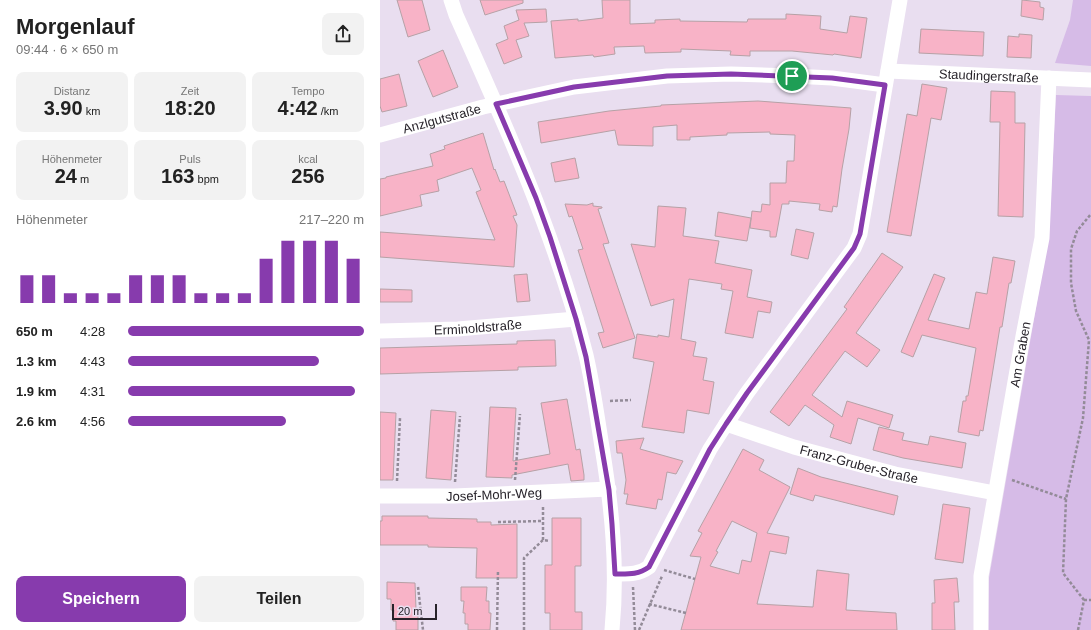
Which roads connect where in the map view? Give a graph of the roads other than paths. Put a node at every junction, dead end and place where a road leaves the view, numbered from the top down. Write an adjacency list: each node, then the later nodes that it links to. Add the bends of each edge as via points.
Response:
1 (451, 0): 6 (street)
2 (900, 0): 3 (street)
3 (886, 78): 4 (street, Staudingerstraße); 6 (street, Anzlgutstraße, via 731,74 667,76 574,87); 10 (street, via 860,234 854,248)
4 (1049, 78): 5 (street, Staudingerstraße); 12 (street, Am Graben, via 1042,238)
5 (1091, 80)
6 (496, 104): 7 (street, Anzlgutstraße); 8 (street, via 545,224)
7 (380, 135)
8 (576, 319): 9 (street, Erminoldstraße, via 458,329); 11 (street, via 586,357)
9 (380, 331)
10 (726, 424): 12 (street, Franz-Gruber-Straße, via 794,447 895,474); 14 (street, via 710,449 649,567 633,574)
11 (609, 490): 13 (street, Josef-Mohr-Weg); 14 (street)
12 (995, 493): 16 (street, Am Graben, via 981,576)
13 (380, 496)
14 (615, 574): 15 (street)
15 (612, 630)
16 (981, 630)

